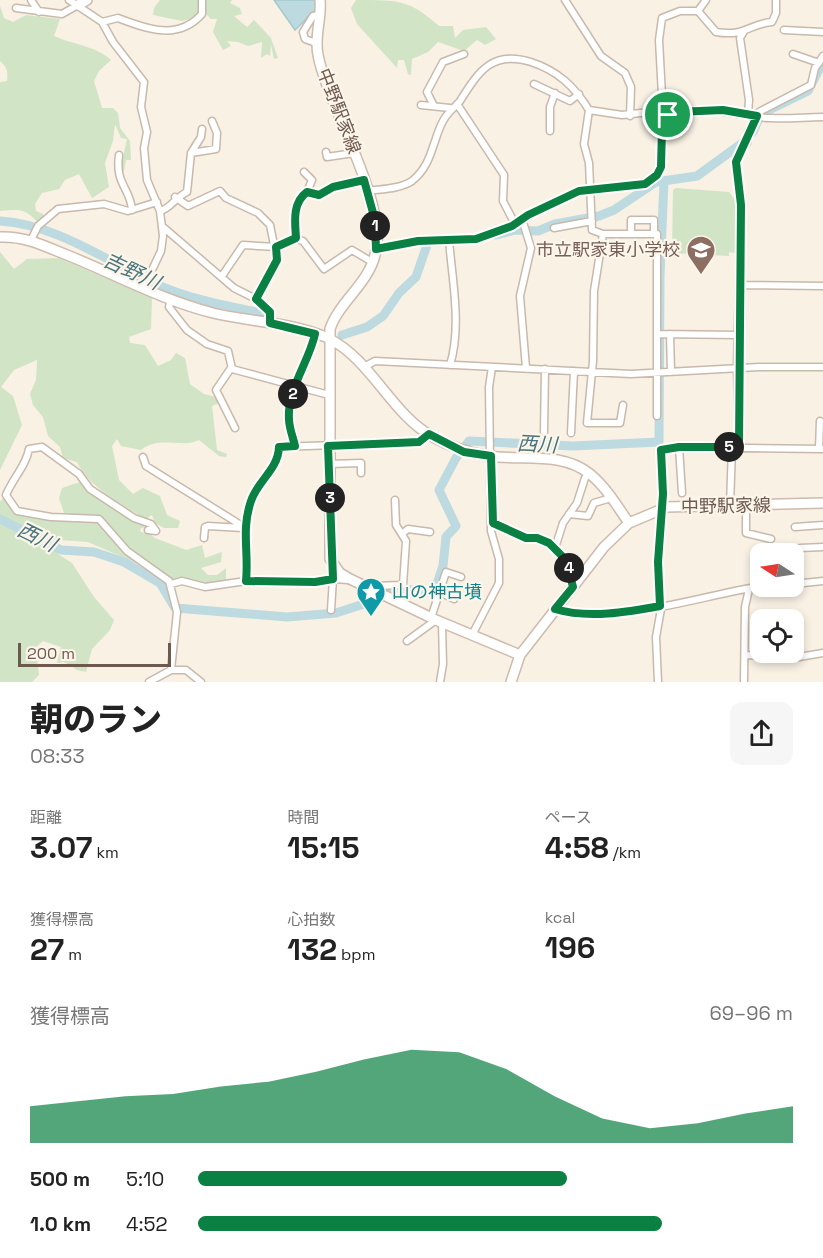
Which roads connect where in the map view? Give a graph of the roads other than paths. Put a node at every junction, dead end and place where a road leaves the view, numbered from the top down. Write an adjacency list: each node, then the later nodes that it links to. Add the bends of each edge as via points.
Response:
1 (31, 0): 11 (street)
2 (69, 0): 8 (street)
3 (202, 0): 13 (street, via 202,14 177,31 137,27 118,18)
4 (320, 0): 12 (main road, 中野駅家線)
5 (565, 0): 32 (street, via 601,56 625,73 632,87)
6 (706, 0): 10 (street)
7 (776, 0): 16 (street, via 772,22)
8 (83, 3): 11 (street, via 62,14); 13 (street)
9 (16, 8): 11 (street)
10 (698, 11): 16 (street, via 716,32); 31 (street, via 680,11 662,18 658,40)
11 (39, 12)
12 (320, 15): 17 (main road, 中野駅家線); 17 (street, via 314,16 303,32 305,39)
13 (102, 22): 48 (street, via 112,42 144,82 141,107 147,132 147,180)
14 (784, 30): 15 (street)
15 (823, 32)
16 (743, 33): 30 (street, via 740,38)
17 (316, 43): 40 (main road, 中野駅家線)
18 (464, 54): 27 (street, via 443,62 428,92)
19 (793, 54): 21 (street)
20 (823, 56): 21 (street)
21 (819, 63): 33 (street, via 811,85)
22 (534, 84): 23 (street)
23 (555, 93): 24 (street, via 570,100); 37 (street, via 550,107)
24 (579, 94): 25 (street, via 549,68 514,57 491,64 476,75); 29 (street)
25 (458, 104): 28 (street); 53 (street, via 504,175 503,201)
26 (421, 105): 27 (street)
27 (434, 106): 28 (street)
28 (450, 108): 45 (street, via 439,128 433,153 412,180)
29 (589, 110): 32 (street); 44 (street, via 584,144)
30 (748, 114): 31 (street, via 723,110); 33 (street)
31 (665, 115): 32 (street, via 650,111); 44 (street, via 657,175 637,187)
32 (630, 116)
33 (759, 116): 34 (street); 68 (street, via 736,162 741,205)
34 (823, 117)
35 (212, 122): 39 (street, via 217,133 216,149)
36 (202, 129): 39 (street)
37 (550, 131)
38 (326, 152): 40 (street, via 327,158)
39 (191, 153): 47 (street, via 189,188)
40 (354, 153): 43 (main road, 中野駅家線)
41 (119, 155): 49 (street, via 120,181)
42 (304, 172): 46 (street, via 312,180)
43 (364, 180): 45 (main road, 中野駅家線); 46 (street, via 333,187 319,195)
44 (590, 188): 51 (street); 52 (street)
45 (368, 191): 64 (main road, 中野駅家線)
46 (307, 192): 60 (street, via 297,204)
47 (175, 197): 50 (street, via 168,208); 63 (street, via 188,206 220,191 226,198 258,213 270,225)
48 (158, 202): 49 (street); 50 (street)
49 (132, 210): 61 (street, via 104,204 58,209 38,226)
50 (160, 211): 54 (street)
51 (592, 218): 55 (street); 56 (street, via 592,230)
52 (522, 219): 53 (street); 83 (street, via 531,257 520,296)
53 (515, 224): 62 (street, via 476,239)
54 (163, 227): 66 (street); 67 (street, via 161,251)
55 (554, 228)
56 (603, 234): 57 (street); 89 (street, via 594,291)
57 (631, 234): 58 (street); 58 (street, via 631,220 654,220)
58 (654, 234): 74 (street)
59 (0, 237): 61 (main road)
60 (296, 238): 63 (street); 65 (street, via 303,241 324,269 352,250)
61 (31, 240): 67 (main road)
62 (449, 241): 64 (street, via 418,241); 78 (street, via 454,288 454,352)
63 (276, 247): 66 (street, via 243,245); 71 (street, via 277,260)
64 (376, 249): 65 (main road, 中野駅家線)
65 (372, 262): 77 (main road, 中野駅家線, via 351,298 335,315)
66 (222, 276): 71 (street, via 234,288)
67 (146, 282): 70 (main road)
68 (739, 285): 69 (street); 76 (street)
69 (823, 286)
70 (171, 299): 72 (main road, via 212,313); 82 (street, via 169,307 187,330 207,344 228,351)
71 (256, 299): 72 (street, via 270,312)
72 (270, 323): 73 (main road)
73 (315, 334): 77 (main road); 90 (street)
74 (658, 334): 75 (street); 87 (street)
75 (668, 334): 76 (street); 88 (street)
76 (738, 335): 84 (street)
77 (329, 339): 79 (main road); 91 (main road, 中野駅家線)
78 (450, 365): 79 (street, via 375,361); 80 (street)
79 (364, 367): 98 (main road)
80 (492, 367): 83 (street); 104 (street)
81 (823, 367): 84 (street)
82 (231, 368): 90 (street); 95 (street, via 216,390)
83 (526, 368): 85 (street)
84 (738, 368): 88 (street); 102 (street)
85 (545, 369): 86 (street); 96 (street)
86 (574, 371): 89 (street); 97 (street)
87 (656, 372): 88 (street); 89 (street); 93 (street)
88 (670, 372)
89 (591, 373): 92 (street, via 587,423 620,423)
90 (296, 387): 91 (street); 99 (street, via 289,419)
91 (329, 395): 100 (main road, 中野駅家線)
92 (623, 405)
93 (657, 416)
94 (819, 421): 103 (street)
95 (235, 429)
96 (544, 432)
97 (572, 432)
98 (429, 434): 100 (street, via 419,442); 104 (main road, via 464,452)
99 (295, 446): 100 (street); 120 (street, via 279,447 276,465 251,500)
100 (328, 446): 106 (main road, 中野駅家線)
101 (679, 447): 102 (street); 109 (street); 115 (street, via 659,453)
102 (735, 447): 103 (street); 114 (street)
103 (821, 449)
104 (491, 453): 108 (main road, via 551,459); 117 (street)
105 (143, 457): 120 (street, via 146,466)
106 (329, 464): 107 (street, via 362,463); 130 (main road, 中野駅家線)
107 (361, 473)
108 (589, 473): 110 (main road); 116 (street)
109 (681, 493)
110 (611, 498): 116 (street, via 594,503 588,516); 118 (main road)
111 (395, 500): 124 (street, via 396,525)
112 (823, 503): 113 (main road, 中野駅家線)
113 (746, 505): 114 (main road, 中野駅家線); 126 (street, via 746,533)
114 (730, 506): 115 (main road, 中野駅家線)
115 (661, 509): 118 (main road, 中野駅家線); 143 (street)
116 (569, 514): 128 (street)
117 (493, 523): 128 (street); 147 (street, via 499,582)
118 (629, 523): 138 (main road, 中野駅家線, via 604,547)
119 (823, 525): 121 (street)
120 (244, 527): 125 (street, via 208,526); 134 (street)
121 (795, 527)
122 (148, 530): 137 (street, via 156,531 151,524 134,518 90,489 79,474 42,447 29,449 6,495 17,511 99,519 127,551 166,577)
123 (430, 532): 124 (street, via 408,529)
124 (403, 533): 139 (street, via 403,585)
125 (204, 538)
126 (771, 539)
127 (823, 547): 129 (street)
128 (555, 548): 138 (street, via 566,560)
129 (804, 548)
130 (333, 564): 132 (street); 133 (main road)
131 (461, 577): 141 (street, via 446,572)
132 (333, 579): 133 (street); 134 (street); 145 (street)
133 (350, 579): 139 (main road)
134 (246, 581): 137 (street, via 205,587 182,581)
135 (823, 581): 136 (street)
136 (804, 583)
137 (171, 585): 152 (street, via 177,612)
138 (573, 587): 144 (main road, 中野駅家線)
139 (369, 588): 146 (main road)
140 (749, 589): 143 (street); 151 (street, via 745,607)
141 (441, 593): 142 (street); 146 (street, via 435,598)
142 (454, 599)
143 (660, 606): 144 (street, via 609,613); 157 (street, via 656,637)
144 (555, 609): 150 (main road, 中野駅家線)
145 (331, 610)
146 (436, 620): 147 (main road); 148 (street); 155 (street, via 443,664)
147 (472, 635): 150 (main road)
148 (407, 641)
149 (823, 653): 151 (street, via 793,657)
150 (520, 654): 156 (main road)
151 (746, 655): 158 (street)
152 (171, 670): 153 (street); 154 (street, via 186,670)
153 (149, 682)
154 (201, 682)
155 (440, 682)
156 (511, 682)
157 (658, 682)
158 (744, 682)

